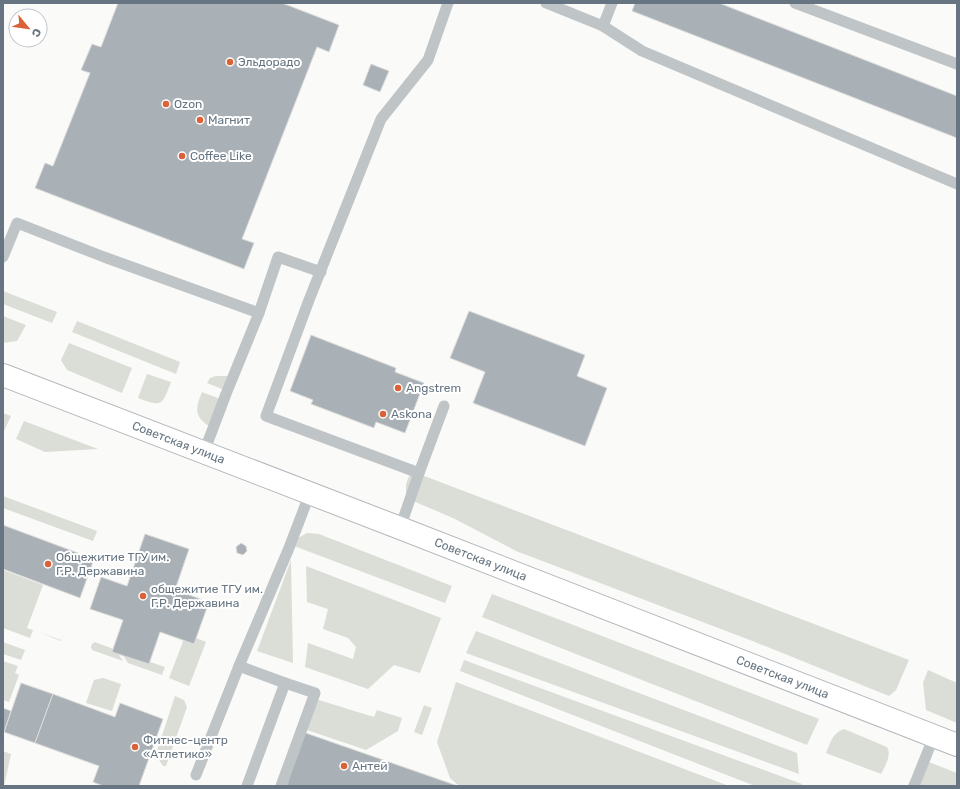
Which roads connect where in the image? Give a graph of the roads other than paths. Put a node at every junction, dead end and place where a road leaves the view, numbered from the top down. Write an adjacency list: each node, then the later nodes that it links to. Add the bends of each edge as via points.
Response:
1 (448, 3): 9 (lane, via 428,60 381,119)
2 (546, 3): 5 (lane)
3 (612, 3): 5 (lane)
4 (795, 3): 6 (lane)
5 (603, 26): 7 (lane, via 642,51)
6 (957, 64)
7 (957, 184)
8 (3, 257): 10 (lane, via 17,223 104,258)
9 (321, 272): 10 (lane, via 278,257); 14 (lane, via 266,416)
10 (259, 313): 13 (lane)
11 (3, 375): 13 (main road, Советская улица)
12 (444, 406): 14 (lane)
13 (204, 452): 15 (main road, Советская улица)
14 (419, 473): 16 (lane)
15 (310, 493): 16 (main road, Советская улица); 17 (lane)
16 (400, 528): 19 (main road, Советская улица)
17 (239, 666): 18 (lane); 21 (lane)
18 (285, 683): 22 (lane); 23 (lane, via 315,693)
19 (934, 736): 20 (main road, Советская улица); 24 (lane)
20 (957, 745)
21 (196, 775)
22 (247, 786)
23 (281, 786)
24 (914, 786)

